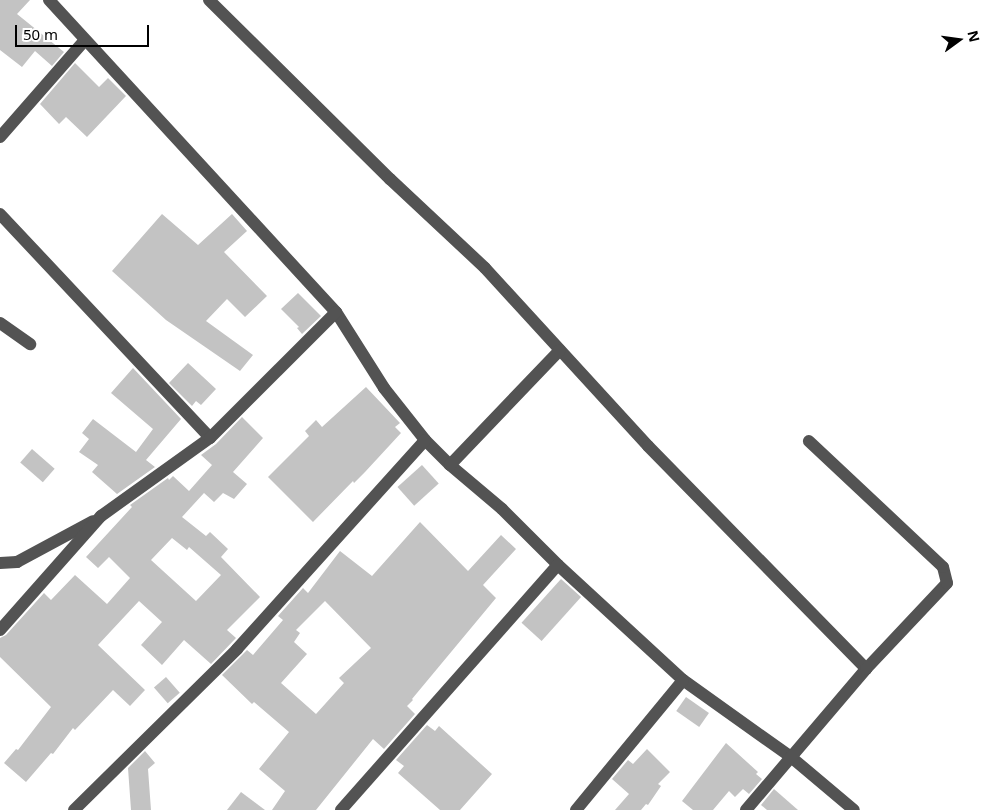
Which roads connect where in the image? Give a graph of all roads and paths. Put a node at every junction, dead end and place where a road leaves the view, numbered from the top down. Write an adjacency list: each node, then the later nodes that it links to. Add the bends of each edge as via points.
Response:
1 (49, 0): 3 (street)
2 (209, 0): 9 (street, via 485,268)
3 (84, 41): 4 (street); 6 (street)
4 (0, 138)
5 (0, 214): 10 (street)
6 (336, 312): 10 (street); 11 (street, via 384,388)
7 (0, 323): 8 (street)
8 (30, 344)
9 (560, 350): 13 (street); 18 (street, via 648,446)
10 (210, 438): 14 (street)
11 (426, 440): 13 (street); 21 (street, via 237,649)
12 (809, 440): 18 (street, via 943,568 946,576 947,583)
13 (450, 465): 16 (street, via 502,508)
14 (101, 516): 15 (street, via 17,562); 17 (street)
15 (0, 563)
16 (558, 565): 19 (street); 22 (street)
17 (0, 630)
18 (866, 669): 20 (street)
19 (683, 680): 20 (street); 23 (street)
20 (791, 757): 24 (street); 25 (street)
21 (74, 810)
22 (341, 810)
23 (576, 810)
24 (746, 810)
25 (854, 810)

